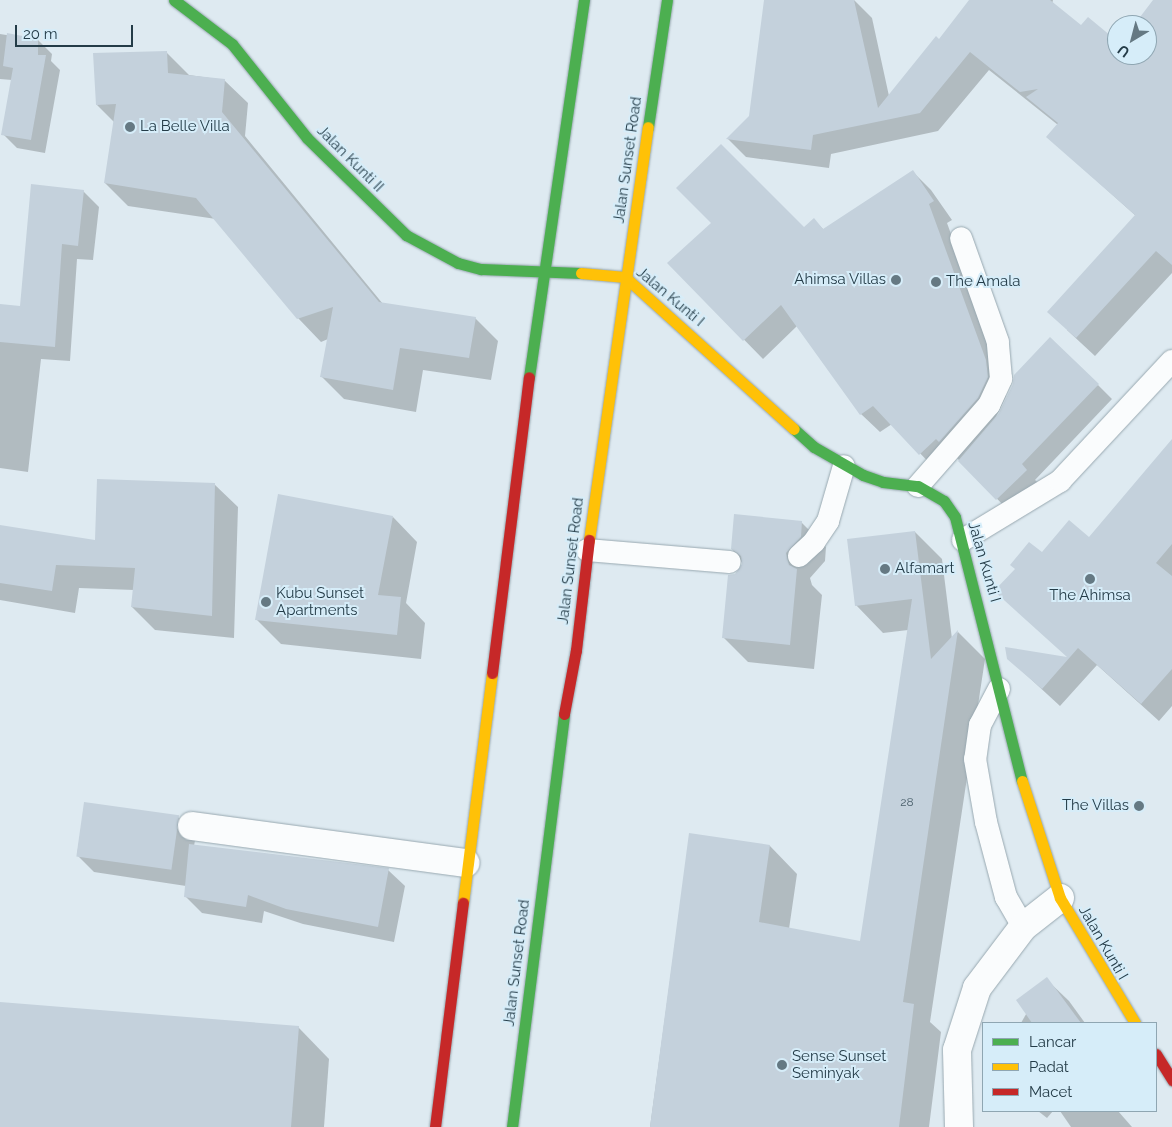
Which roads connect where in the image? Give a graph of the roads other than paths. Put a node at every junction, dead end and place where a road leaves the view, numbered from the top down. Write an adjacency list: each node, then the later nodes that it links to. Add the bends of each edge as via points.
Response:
1 (174, 0): 5 (main road, Jalan Kunti II, via 232,44 307,138 406,235 458,263 481,269)
2 (584, 0): 5 (main road)
3 (667, 0): 6 (main road, Jalan Sunset Road)
4 (961, 238): 9 (lane, via 998,342 1001,379 989,405)
5 (542, 269): 6 (main road, Jalan Kunti I); 16 (main road)
6 (625, 277): 8 (main road, Jalan Kunti I, via 707,348 785,423); 11 (main road, Jalan Sunset Road)
7 (1172, 361): 10 (lane, via 1060,481)
8 (844, 466): 9 (main road, Jalan Kunti I, via 883,482); 12 (lane, via 828,521 814,542)
9 (918, 486): 10 (main road, Jalan Kunti I, via 944,501 955,517)
10 (963, 540): 14 (main road, Jalan Kunti I)
11 (587, 550): 13 (lane); 21 (main road, Jalan Sunset Road, via 576,650 558,749)
12 (799, 556)
13 (729, 562)
14 (999, 689): 17 (main road, Jalan Kunti I, via 1016,763); 18 (lane, via 980,725 975,759 986,822 1006,897)
15 (192, 826): 16 (street)
16 (466, 863): 20 (main road)
17 (1060, 898): 18 (street); 19 (main road, Jalan Kunti I)
18 (1023, 927): 22 (street, via 991,965 969,1006 957,1050)
19 (1134, 1022)
20 (435, 1127)
21 (512, 1127)
22 (958, 1127)

